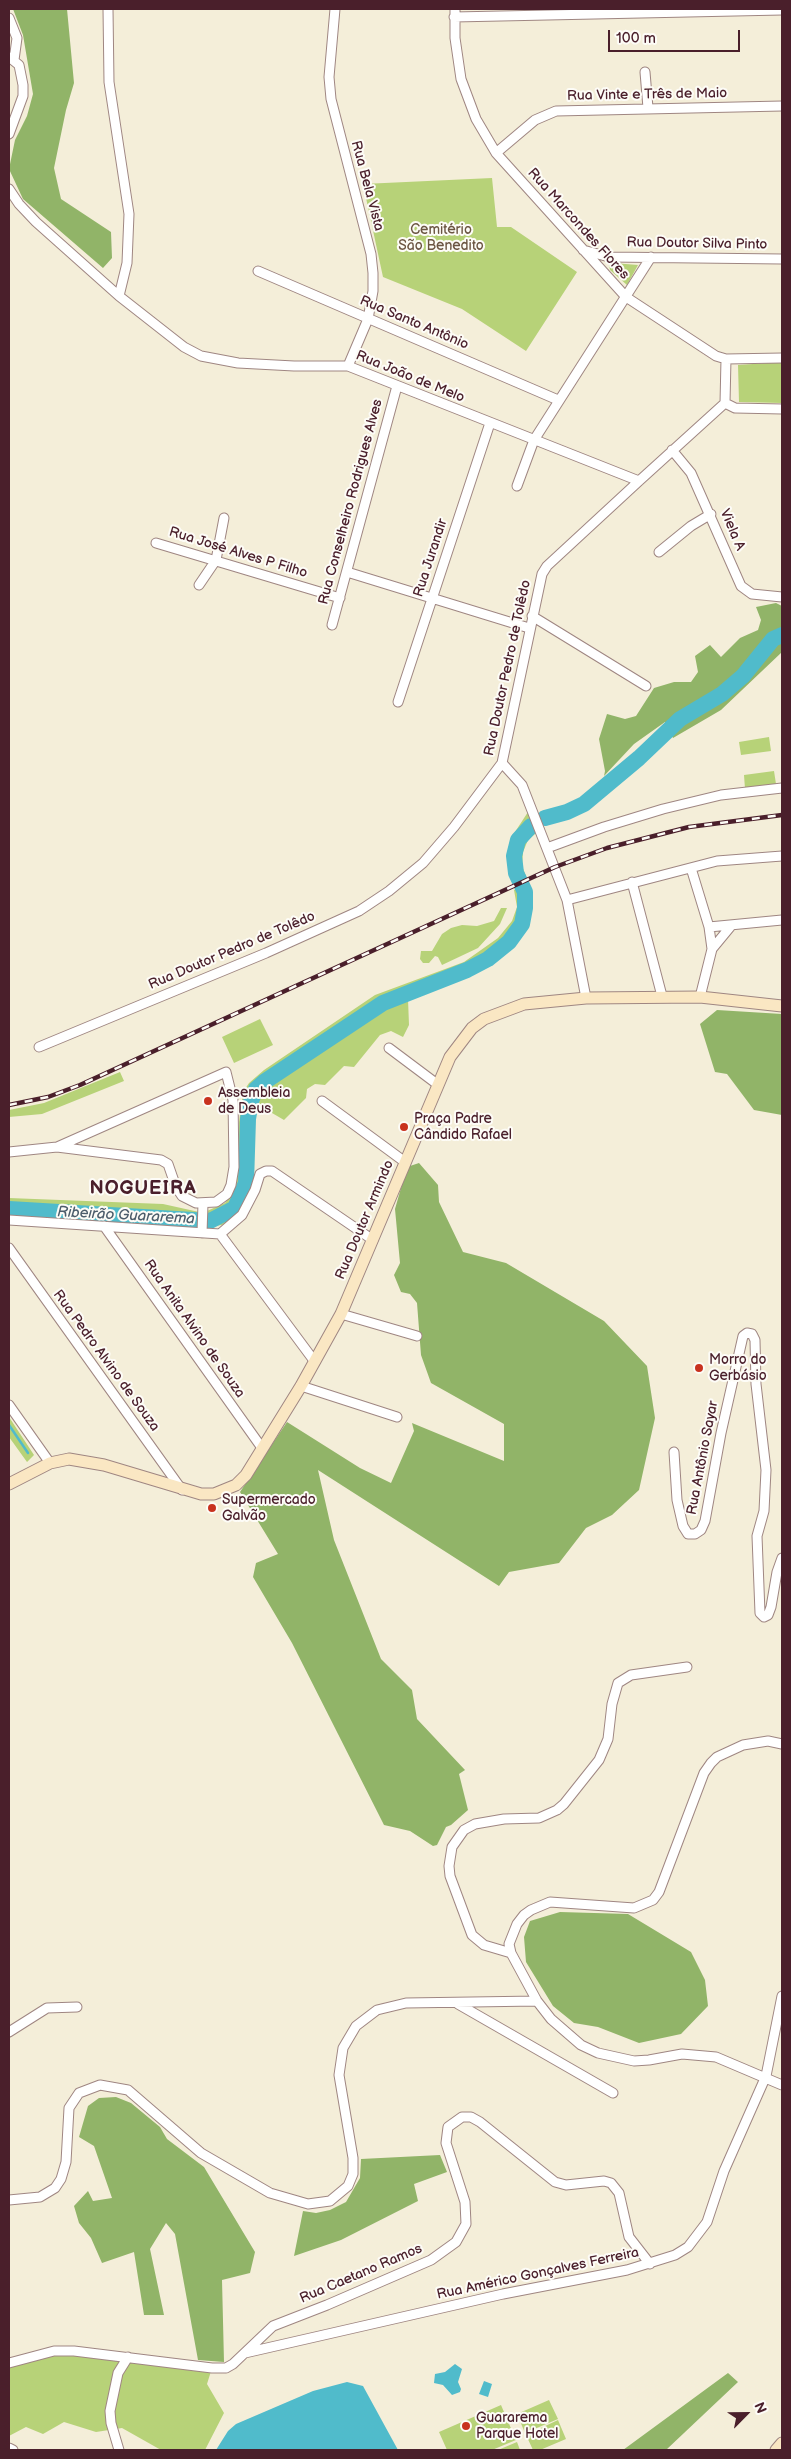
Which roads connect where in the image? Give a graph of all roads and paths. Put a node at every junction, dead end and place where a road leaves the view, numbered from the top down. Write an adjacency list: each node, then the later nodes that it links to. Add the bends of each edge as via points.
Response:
1 (108, 9): 20 (street, via 109,82 128,214 127,263)
2 (335, 9): 22 (street, Rua Bela Vista, via 329,77 331,99 371,254 373,291)
3 (782, 10): 4 (street)
4 (661, 12): 5 (street)
5 (455, 13): 12 (street, Rua Marcondes Flores, via 458,58 467,99)
6 (9, 18): 7 (street, via 17,38)
7 (11, 58): 11 (street, via 22,73 23,96)
8 (645, 72): 10 (street)
9 (782, 106): 10 (street, Rua Vinte e Três de Maio)
10 (648, 108): 12 (street, Rua Vinte e Três de Maio, via 556,111 535,120)
11 (9, 134)
12 (496, 153): 14 (street, Rua Marcondes Flores)
13 (9, 189): 20 (street, Rua João de Melo, via 36,222)
14 (582, 250): 15 (street, Rua Doutor Silva Pinto); 19 (street, Rua Marcondes Flores)
15 (609, 257): 16 (street, Rua Doutor Silva Pinto); 19 (street, via 603,262)
16 (651, 257): 17 (street, Rua Doutor Silva Pinto); 21 (street)
17 (782, 259)
18 (258, 271): 22 (street, Rua Santo Antônio)
19 (602, 271): 21 (street, Rua Marcondes Flores)
20 (119, 296): 25 (street, Rua João de Melo, via 184,347 201,356 238,363)
21 (626, 297): 24 (street, Rua Marcondes Flores, via 716,356); 27 (street)
22 (368, 319): 25 (street, Rua Bela Vista); 27 (street, Rua Santo Antônio)
23 (782, 358): 24 (street, Rua Marcondes Flores)
24 (726, 359): 28 (street)
25 (348, 366): 26 (street, Rua João de Melo)
26 (397, 386): 30 (street, Rua João de Melo); 40 (street, Rua Conselheiro Rodrigues Alves)
27 (558, 400): 31 (street)
28 (725, 404): 29 (street, via 735,408); 32 (street, Rua Doutor Pedro de Tolêdo)
29 (782, 409)
30 (490, 423): 31 (street, Rua João de Melo); 44 (street, Rua Jurandir)
31 (534, 440): 33 (street, Rua João de Melo); 34 (street)
32 (672, 450): 33 (street, Rua Doutor Pedro de Tolêdo); 35 (street, Viela A, via 691,472)
33 (638, 481): 45 (street, Rua Doutor Pedro de Tolêdo, via 547,566)
34 (517, 486)
35 (711, 514): 38 (street); 42 (street, Viela A, via 746,592)
36 (224, 518): 39 (street)
37 (156, 542): 39 (street, Rua José Alves P Filho)
38 (659, 552)
39 (216, 560): 41 (street); 43 (street, Rua José Alves P Filho)
40 (347, 572): 43 (street, Rua Conselheiro Rodrigues Alves); 44 (street)
41 (200, 585)
42 (782, 597)
43 (340, 598): 46 (street, Rua Conselheiro Rodrigues Alves)
44 (433, 598): 47 (street); 49 (street, Rua Jurandir)
45 (532, 616): 47 (street, Rua Doutor Pedro de Tolêdo); 48 (street)
46 (332, 625)
47 (529, 628): 50 (street, Rua Doutor Pedro de Tolêdo)
48 (646, 686)
49 (398, 702)
50 (502, 764): 52 (street, via 522,785); 65 (street, Rua Doutor Pedro de Tolêdo, via 422,863 390,891 359,911)
51 (782, 788): 52 (street, via 721,796 663,809)
52 (547, 848): 56 (street)
53 (782, 856): 54 (street, via 736,858)
54 (691, 868): 55 (street); 59 (street)
55 (632, 882): 56 (street); 61 (street)
56 (567, 900): 63 (street)
57 (782, 920): 58 (street)
58 (731, 926): 59 (street); 60 (street)
59 (709, 927): 60 (street)
60 (712, 949): 62 (street)
61 (662, 996): 62 (street, Rua Doutor Armindo); 63 (street, Rua Doutor Armindo)
62 (700, 997): 64 (street, Rua Doutor Armindo)
63 (586, 998): 67 (street, Rua Doutor Armindo, via 524,1004 484,1019 461,1041)
64 (782, 1006)
65 (39, 1047)
66 (389, 1048): 67 (street)
67 (437, 1084): 71 (street, Rua Doutor Armindo)
68 (322, 1101): 71 (street)
69 (58, 1147): 70 (street); 72 (street, via 161,1160 168,1164 182,1196); 72 (street, via 226,1072 233,1100 234,1167 231,1185 221,1200)
70 (9, 1152)
71 (405, 1162): 77 (street, Rua Doutor Armindo)
72 (203, 1206): 75 (street)
73 (9, 1220): 74 (street)
74 (104, 1226): 75 (street); 85 (street, Rua Anita Alvino de Souza)
75 (202, 1230): 76 (street)
76 (220, 1234): 77 (street, via 242,1215 256,1190 260,1174 272,1171); 81 (street)
77 (373, 1240): 79 (street, Rua Doutor Armindo)
78 (9, 1248): 89 (street, Rua Pedro Alvino de Souza)
79 (341, 1314): 80 (street); 81 (street, Rua Doutor Armindo)
80 (417, 1336)
81 (315, 1362): 82 (street, Rua Doutor Armindo)
82 (301, 1386): 84 (street); 85 (street, Rua Doutor Armindo)
83 (9, 1406): 87 (street)
84 (397, 1417)
85 (262, 1448): 89 (street, Rua Doutor Armindo, via 246,1474 227,1490 214,1494)
86 (674, 1452): 90 (street, Rua Antônio Sayar, via 682,1526 688,1534 695,1534 705,1521 743,1336 752,1334 766,1470 764,1510 757,1536 760,1613 764,1617 771,1607)
87 (50, 1464): 88 (street, Rua Doutor Armindo); 89 (street, Rua Doutor Armindo, via 68,1459 84,1460)
88 (9, 1484)
89 (182, 1490)
90 (782, 1558)
91 (687, 1667): 93 (street, via 631,1675 618,1684 608,1740 599,1760 557,1810 539,1818 475,1824 464,1830 452,1847 450,1876 472,1935 484,1945)
92 (782, 1744): 93 (street, via 768,1741 743,1745 711,1763 704,1773 660,1892 652,1900 634,1908 562,1901 545,1903 524,1915 517,1924)
93 (510, 1949): 95 (street)
94 (782, 1996): 99 (street, Rua Américo Gonçalves Ferreira)
95 (538, 2000): 96 (street); 99 (street, via 571,2038 598,2053 634,2061 694,2053 731,2062)
96 (457, 2004): 101 (street); 102 (street, via 391,2005 366,2017 349,2035 342,2048 339,2075 353,2174 348,2186 330,2201 308,2204 270,2193 201,2153 128,2090 100,2085 79,2093 69,2108 66,2162 61,2179 54,2188 40,2197)
97 (77, 2007): 98 (street, via 47,2008)
98 (9, 2032)
99 (766, 2076): 100 (street); 103 (street, Rua Américo Gonçalves Ferreira, via 724,2172 707,2222 688,2247)
100 (782, 2085)
101 (613, 2093)
102 (9, 2200)
103 (650, 2264): 104 (street, Rua Américo Gonçalves Ferreira); 104 (street, Rua Caetano Ramos, via 629,2237 619,2193 611,2183 566,2185 555,2182 480,2122 462,2117 448,2127 446,2134 467,2215 456,2242 414,2269 273,2326)
104 (244, 2354): 105 (street, Rua Caetano Ramos, via 233,2364 220,2368)
105 (128, 2357): 106 (street, Rua Caetano Ramos, via 54,2351); 110 (street, via 118,2373 110,2412 110,2423)
106 (9, 2363)
107 (782, 2443): 111 (street)
108 (9, 2448): 109 (street)
109 (13, 2450)
110 (119, 2450)
111 (776, 2450)

